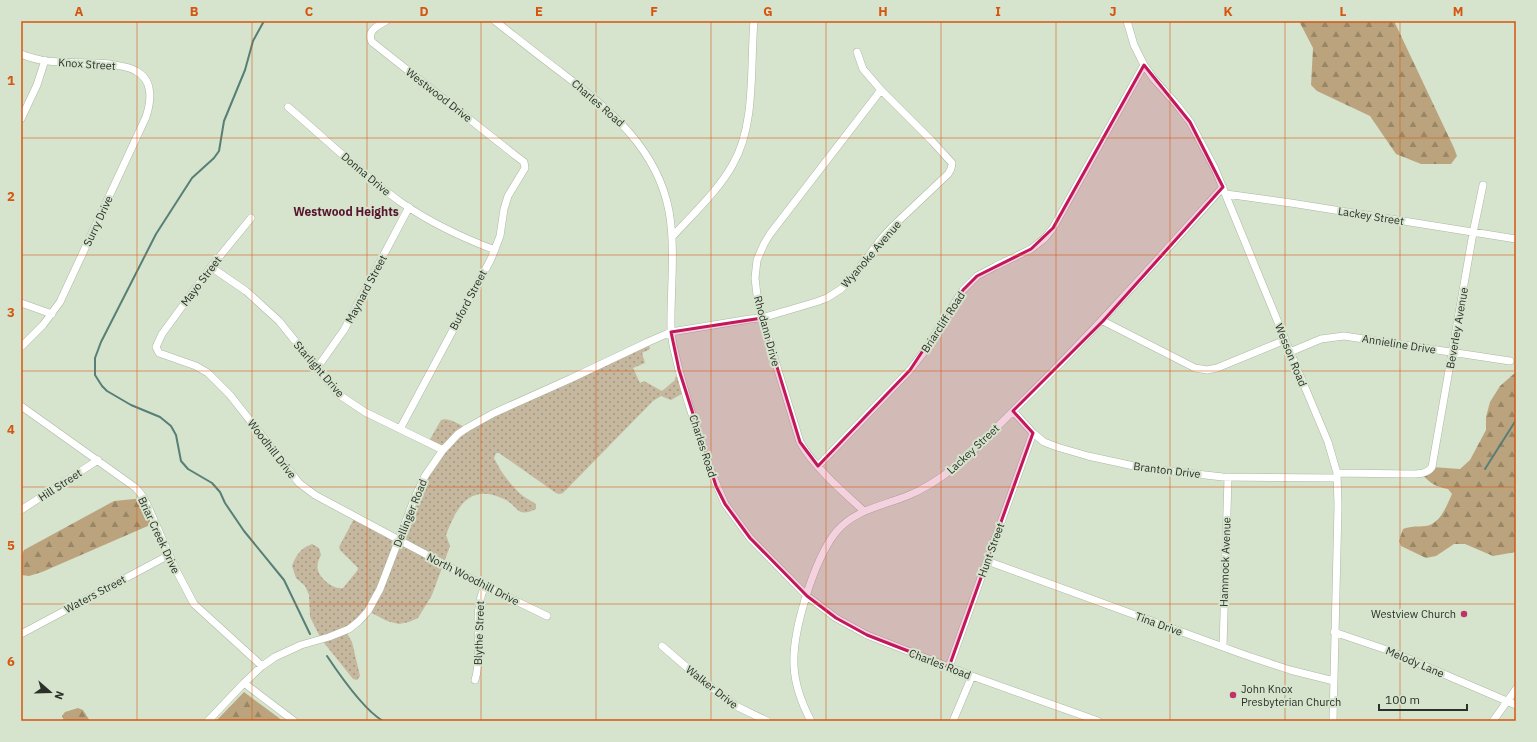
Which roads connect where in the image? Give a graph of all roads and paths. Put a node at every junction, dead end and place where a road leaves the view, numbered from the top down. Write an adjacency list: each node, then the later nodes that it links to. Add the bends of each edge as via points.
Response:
1 (386, 21): 13 (street, Westwood Drive, via 370,34 372,42 524,162)
2 (495, 21): 19 (street, Charles Road, via 601,103 635,138 653,166 665,195)
3 (754, 21): 19 (street, via 748,119 737,156 723,179)
4 (1127, 21): 8 (street, Wesson Road, via 1134,45)
5 (857, 52): 10 (street, Wyanoke Avenue, via 863,69)
6 (21, 54): 7 (street, Knox Street)
7 (45, 60): 9 (street, Knox Street, via 99,63 129,68 138,71); 12 (street, via 37,85)
8 (1144, 65): 15 (street, Wesson Road, via 1190,122); 41 (street, Briarcliff Road, via 1054,228 1032,249 977,276 963,290 910,370)
9 (148, 83): 24 (street, Surry Drive, via 150,101 146,117)
10 (881, 90): 25 (street, Rhodann Drive, via 764,244 757,260 755,278); 25 (street, Wyanoke Avenue, via 948,158 952,163 951,169 942,181 886,233 841,289 822,300)
11 (288, 107): 16 (street, Donna Drive, via 381,188)
12 (21, 119)
13 (525, 168): 21 (street, Buford Street, via 508,196)
14 (1483, 185): 18 (street, Beverley Avenue)
15 (1224, 190): 18 (street, Lackey Street); 26 (street, Lackey Street); 28 (street, Wesson Road)
16 (409, 207): 21 (street, Donna Drive, via 466,239); 34 (street, Maynard Street, via 344,330)
17 (251, 218): 22 (street, Mayo Street)
18 (1473, 233): 20 (street, Lackey Street); 32 (street, Beverley Avenue)
19 (672, 237): 27 (street, Charles Road)
20 (1516, 239)
21 (495, 250): 37 (street, Buford Street)
22 (211, 267): 30 (street, Mayo Street, via 162,334); 34 (street, Starlight Drive, via 266,308)
23 (21, 303): 24 (street)
24 (52, 314): 29 (street, Surry Drive)
25 (762, 318): 27 (street, Wyanoke Avenue); 41 (street, Rhodann Drive, via 800,442)
26 (1103, 321): 28 (street, via 1188,365 1203,370 1217,368); 36 (street, Lackey Street)
27 (671, 332): 39 (street, Dellinger Road, via 494,413 467,428); 51 (street, Charles Road, via 687,398 709,467 725,504 750,538)
28 (1285, 340): 31 (street, Wesson Road)
29 (21, 347)
30 (156, 347): 47 (street, Woodhill Drive, via 159,353 208,373 230,395 299,483 315,495)
31 (1290, 352): 32 (street, Annieline Drive, via 1321,338 1337,336); 43 (street, Wesson Road, via 1328,442)
32 (1452, 352): 33 (street, Annieline Drive); 42 (street, Beverley Avenue, via 1434,463)
33 (1510, 361)
34 (317, 368): 37 (street, Starlight Drive, via 338,394 365,412)
35 (21, 406): 40 (street, Briar Creek Drive)
36 (1013, 411): 38 (street, Branton Drive); 46 (street, Lackey Street, via 969,454 932,483 907,496)
37 (400, 429): 39 (street, Starlight Drive)
38 (1033, 433): 44 (street, Branton Drive, via 1044,442 1103,460 1164,472); 49 (street, Hunt Street)
39 (443, 450): 47 (street, Dellinger Road, via 425,476)
40 (98, 460): 45 (street, Hill Street); 48 (street, Briar Creek Drive, via 136,488 144,498)
41 (818, 466): 46 (street, Rhodann Drive)
42 (1429, 471): 43 (street, Branton Drive, via 1422,474)
43 (1337, 475): 44 (street, Branton Drive); 53 (street, Wesson Road)
44 (1228, 477): 56 (street, Hammock Avenue)
45 (21, 510)
46 (864, 511): 51 (street, Lackey Street, via 836,532 819,562)
47 (398, 541): 50 (street, North Woodhill Drive); 57 (street, Dellinger Road, via 380,589 359,622 334,635 284,652)
48 (169, 555): 54 (street, Waters Street); 57 (street, Briar Creek Drive, via 194,604)
49 (987, 561): 56 (street, Tina Drive); 58 (street, Hunt Street)
50 (485, 586): 52 (street, North Woodhill Drive); 60 (street, Blythe Street, via 481,594 478,618 479,660)
51 (807, 596): 58 (street, Charles Road, via 850,627); 69 (street, Lackey Street, via 796,632 794,665 800,697)
52 (547, 616)
53 (1334, 632): 61 (street, Wesson Road); 64 (street, Melody Lane, via 1390,651)
54 (21, 634)
55 (662, 646): 68 (street, Walker Drive, via 731,702)
56 (1223, 647): 61 (street, Tina Drive, via 1290,670)
57 (262, 666): 62 (street, Dellinger Road)
58 (949, 667): 59 (street, Charles Road)
59 (972, 676): 70 (street); 71 (street, Charles Road)
60 (475, 680)
61 (1334, 681): 72 (street, Wesson Road)
62 (244, 683): 66 (street, Dellinger Road); 67 (street)
63 (1516, 689): 64 (street)
64 (1507, 701): 65 (street, Melody Lane); 73 (street)
65 (1516, 705)
66 (208, 721)
67 (294, 721)
68 (767, 721)
69 (811, 721)
70 (953, 721)
71 (1098, 721)
72 (1333, 721)
73 (1493, 721)

